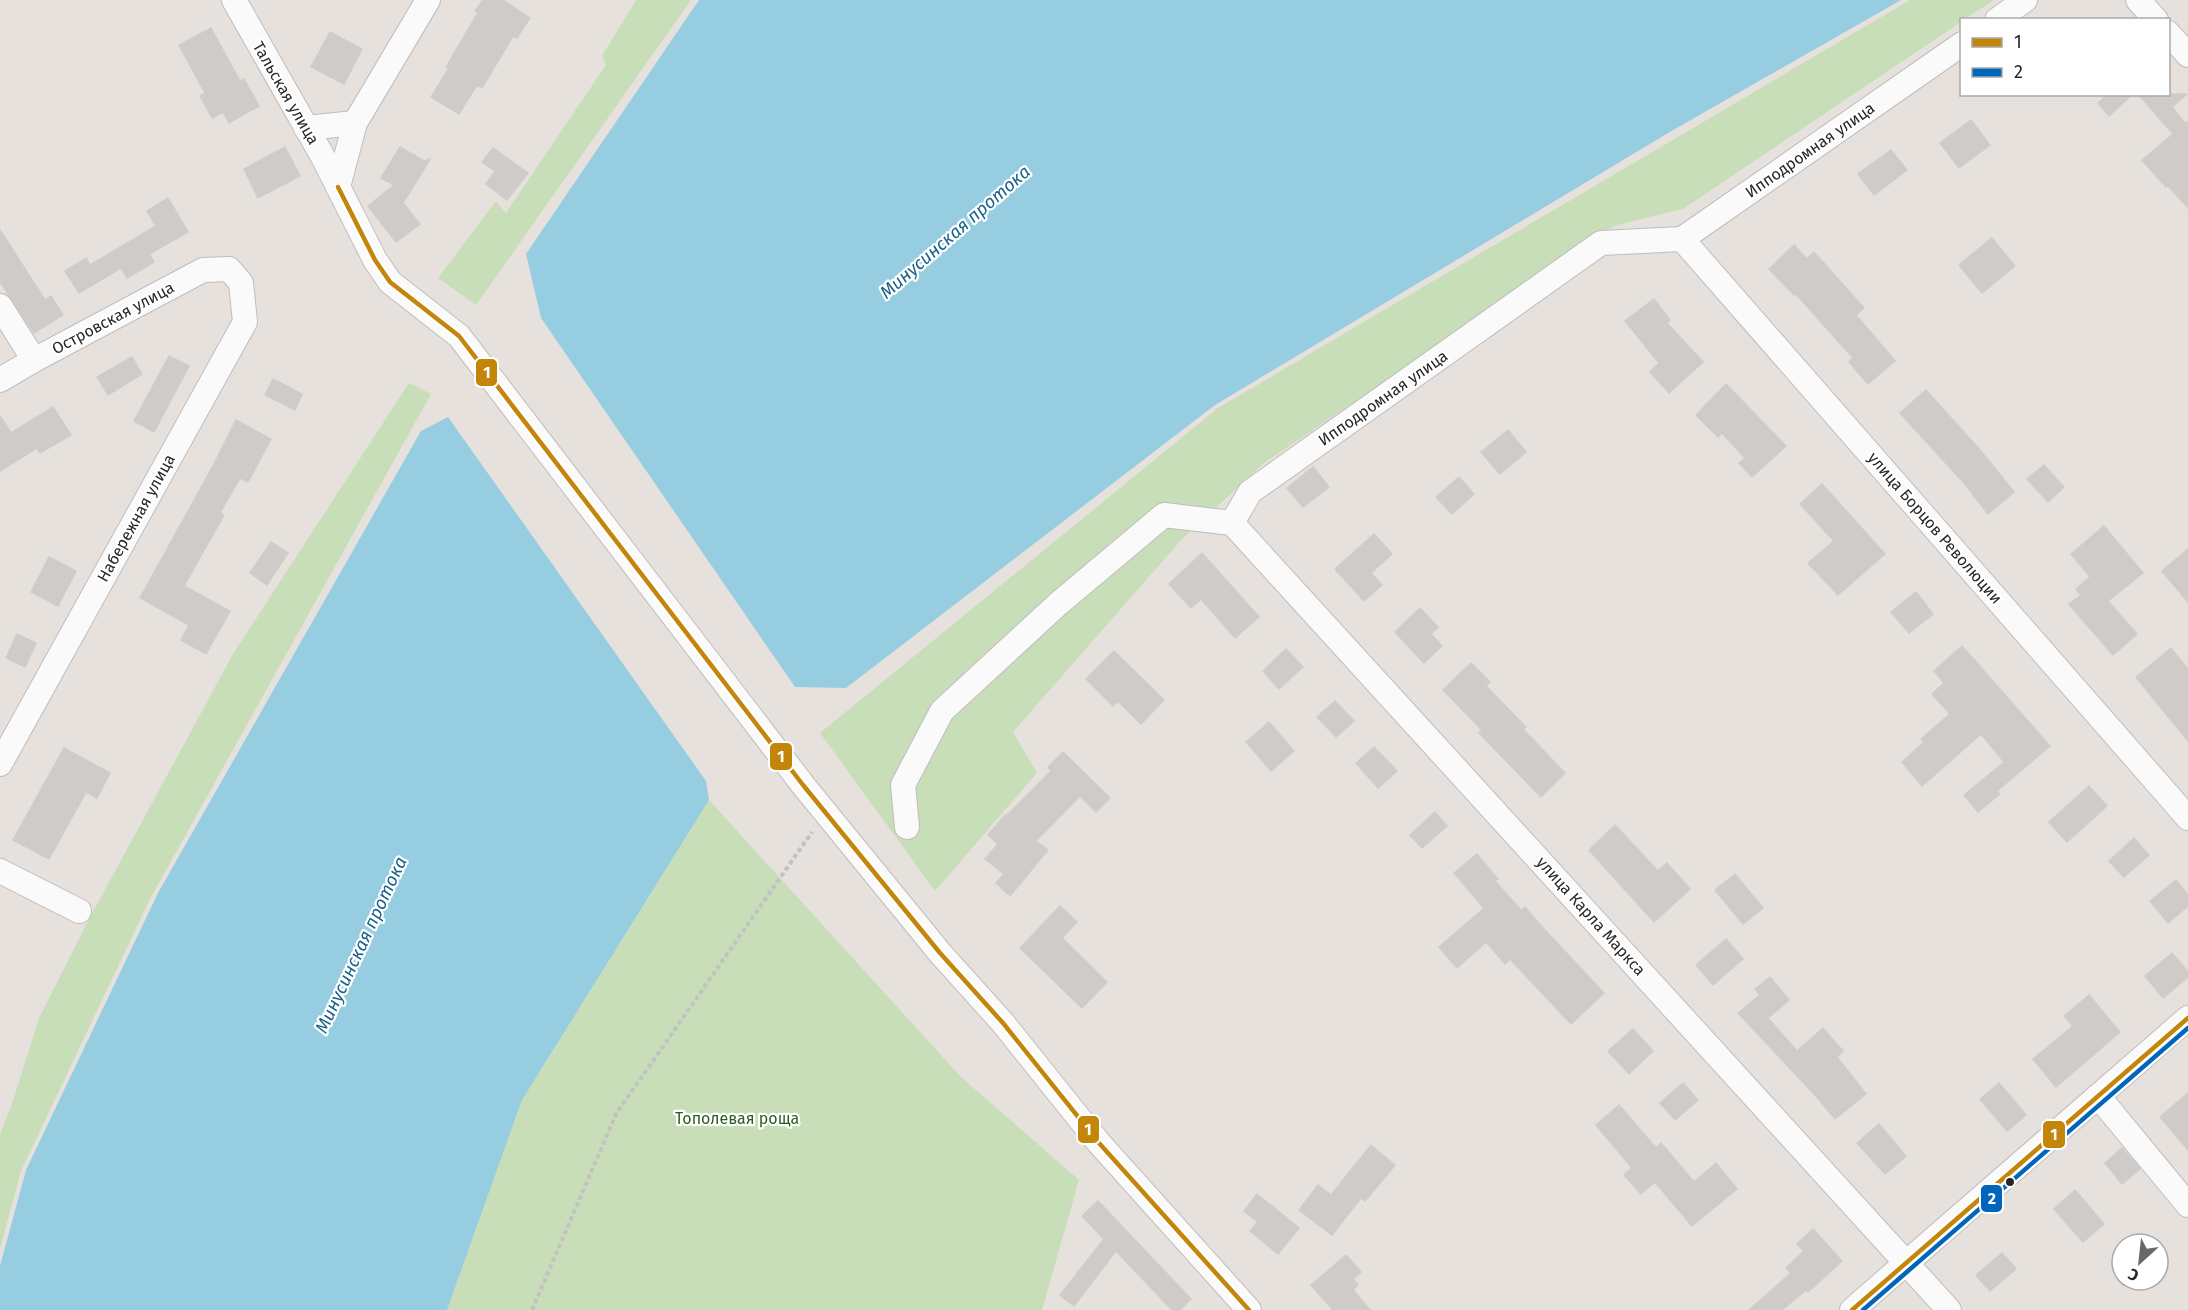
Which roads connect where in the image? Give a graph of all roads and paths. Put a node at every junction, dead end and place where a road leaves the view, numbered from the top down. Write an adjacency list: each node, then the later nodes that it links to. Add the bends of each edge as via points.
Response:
1 (234, 0): 11 (street, Тальская улица)
2 (428, 0): 10 (street)
3 (2025, 0): 5 (street)
4 (2138, 0): 6 (street)
5 (2000, 18)
6 (2154, 18)
7 (2170, 34): 9 (street)
8 (1960, 45): 13 (street, Ипподромная улица)
9 (2188, 55)
10 (355, 123): 11 (street); 12 (street)
11 (306, 128): 12 (street, Тальская улица)
12 (338, 187): 20 (street, Тальская улица, via 390,282 459,336)
13 (1682, 239): 18 (street, Ипподромная улица, via 1601,243 1250,492); 21 (street, улица Борцов Революции)
14 (229, 269): 16 (street, Островская улица, via 202,270); 19 (street, Набережная улица, via 241,283 245,322)
15 (0, 306): 16 (street)
16 (34, 360): 17 (street, Островская улица)
17 (0, 380)
18 (1232, 523): 22 (street, via 1164,515 1058,604 942,711 903,785); 28 (street, улица Карла Маркса)
19 (0, 764)
20 (826, 813): 29 (street, Тальская улица, via 1099,1143); 30 (path, via 616,1114)
21 (2188, 818)
22 (907, 827)
23 (0, 872): 24 (street)
24 (79, 911)
25 (2188, 1018): 26 (street)
26 (2098, 1096): 27 (street); 28 (street)
27 (2188, 1205)
28 (1906, 1263): 31 (street); 32 (street, улица Карла Маркса)
29 (1241, 1307)
30 (532, 1310)
31 (1852, 1310)
32 (1949, 1310)

